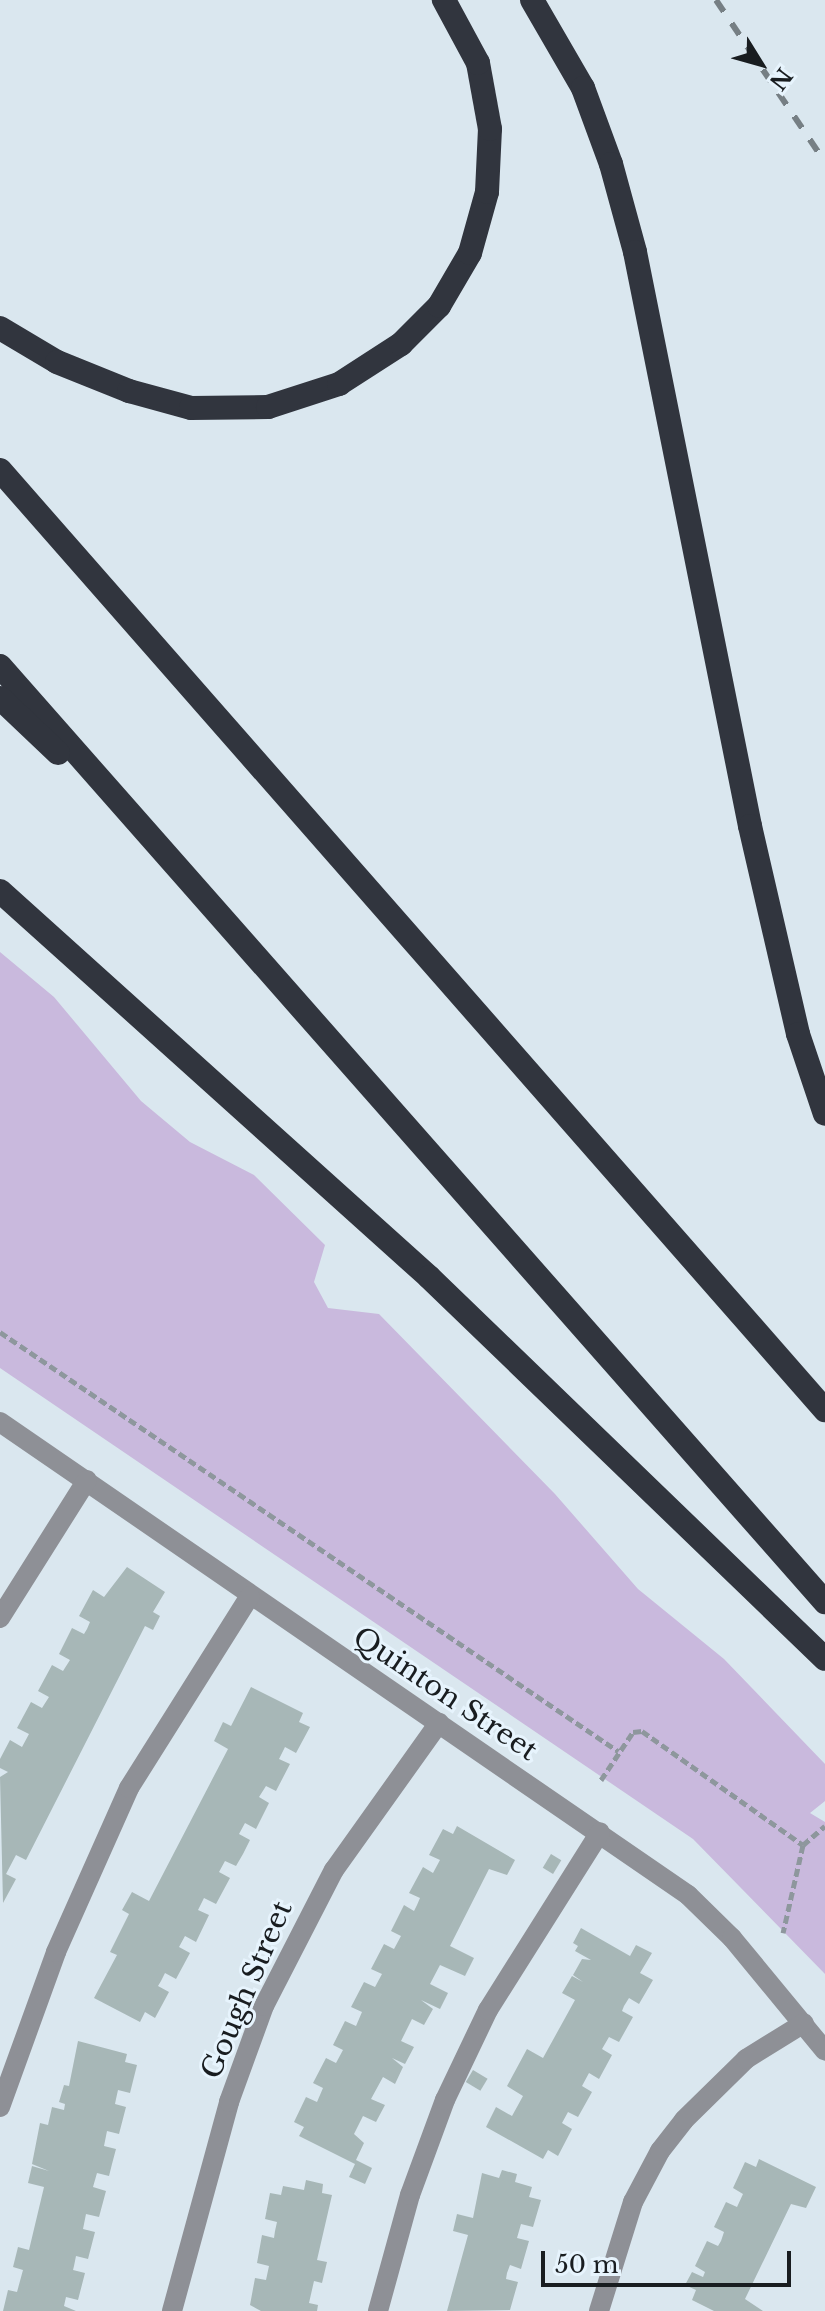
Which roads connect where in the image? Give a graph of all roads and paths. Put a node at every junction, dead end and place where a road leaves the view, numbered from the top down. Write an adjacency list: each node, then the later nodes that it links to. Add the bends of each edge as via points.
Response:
1 (444, 0): 3 (highway, via 478,63 490,129 487,192 470,253 439,306 401,344 339,384 268,407 191,408 129,391 57,362)
2 (532, 0): 9 (highway, via 583,88 635,252 750,826 798,1034)
3 (0, 328)
4 (0, 470): 11 (highway)
5 (0, 666): 7 (highway)
6 (0, 698): 7 (highway)
7 (166, 857): 15 (highway)
8 (0, 891): 17 (highway, via 429,1277)
9 (825, 1114)
10 (0, 1332): 19 (path)
11 (825, 1410)
12 (0, 1422): 13 (street, Quinton Street)
13 (87, 1480): 14 (street, Quinton Street); 16 (street)
14 (250, 1596): 18 (street, Quinton Street); 27 (street, via 129,1788 56,1952)
15 (825, 1602)
16 (0, 1618)
17 (825, 1659)
18 (439, 1723): 22 (street, Quinton Street); 28 (street, Gough Street, via 334,1870 264,2006 229,2102)
19 (618, 1751): 20 (path); 23 (path, via 633,1732 655,1735)
20 (601, 1780)
21 (825, 1826): 23 (path)
22 (600, 1832): 25 (street, Quinton Street, via 688,1895); 29 (street, via 488,2010 445,2100 410,2195)
23 (803, 1845): 24 (path)
24 (783, 1933)
25 (804, 2023): 26 (street, Quinton Street); 30 (street, via 746,2059 660,2151 633,2202)
26 (825, 2051)
27 (0, 2107)
28 (172, 2311)
29 (378, 2311)
30 (599, 2311)

